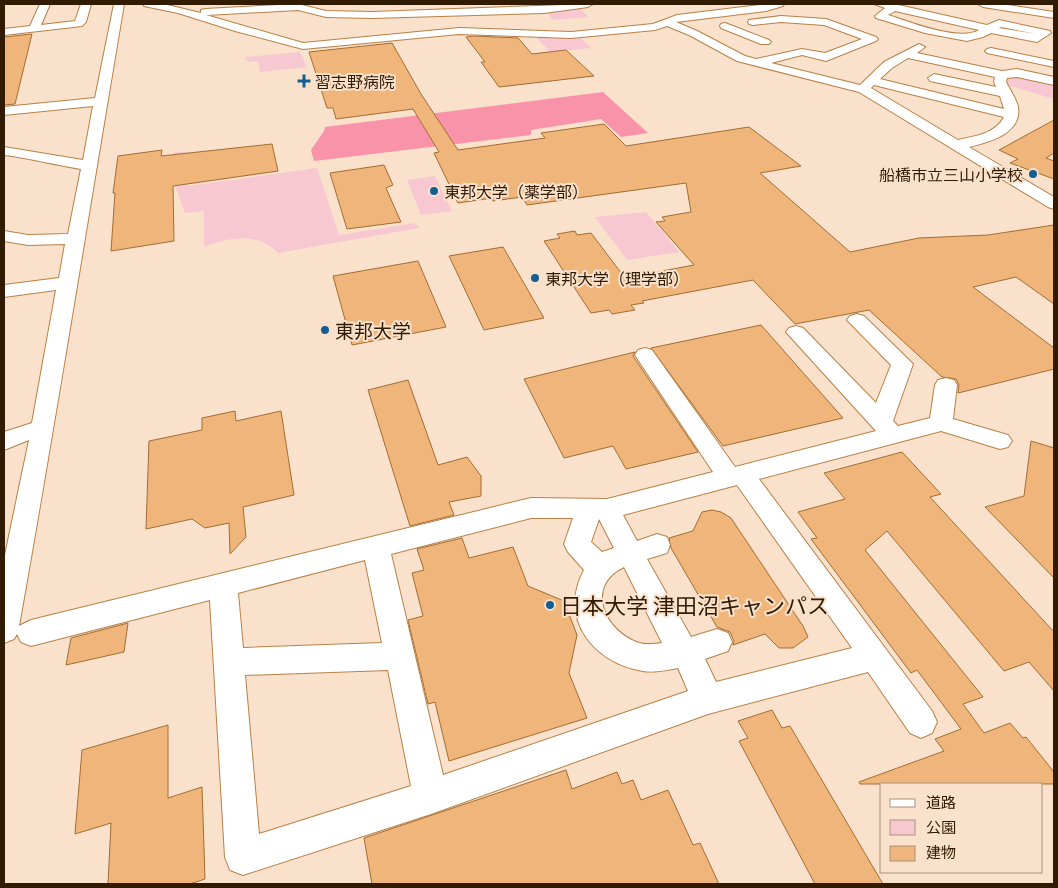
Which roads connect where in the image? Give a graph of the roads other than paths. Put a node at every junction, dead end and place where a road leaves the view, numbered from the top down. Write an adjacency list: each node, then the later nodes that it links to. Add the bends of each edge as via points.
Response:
1 (45, 4): 21 (street)
2 (86, 4): 21 (street, via 78,24)
3 (119, 4): 45 (street)
4 (148, 4): 10 (street)
5 (588, 4): 12 (street, via 483,12)
6 (779, 4): 16 (street)
7 (879, 4): 9 (street)
8 (983, 4): 11 (street)
9 (894, 7): 9 (street, via 880,16 929,31 967,38 990,29)
10 (185, 9): 12 (street, via 298,7); 22 (street)
11 (1020, 10): 13 (street); 17 (street, via 1016,16)
12 (326, 14): 15 (street, via 329,19)
13 (1054, 15)
14 (768, 20): 19 (street); 25 (street); 30 (street, via 826,22 872,39)
15 (307, 22)
16 (666, 22): 24 (street); 26 (street, via 655,27 571,35 459,31 303,46)
17 (1054, 25)
18 (268, 26): 22 (street)
19 (717, 27): 24 (street); 27 (street)
20 (380, 28): 26 (street)
21 (34, 29): 23 (street)
22 (239, 29): 26 (street)
23 (4, 32)
24 (693, 32): 35 (street, via 741,59)
25 (803, 33)
26 (274, 39)
27 (765, 42)
28 (829, 42): 30 (street)
29 (920, 46): 32 (street)
30 (846, 49): 35 (street, via 826,57 802,52)
31 (991, 51): 34 (street)
32 (906, 54): 36 (street); 42 (street, via 888,65)
33 (959, 55): 36 (street)
34 (1029, 59): 37 (street); 38 (street)
35 (756, 63): 42 (street)
36 (948, 64): 39 (street); 40 (street)
37 (1054, 64)
38 (1016, 73): 39 (street); 41 (street)
39 (1002, 75): 44 (street, via 1000,82)
40 (934, 78): 43 (street); 44 (street)
41 (1054, 81)
42 (867, 85): 43 (street); 48 (street)
43 (918, 92): 47 (street)
44 (1004, 93): 47 (street, via 1010,104)
45 (101, 101): 46 (street); 50 (street)
46 (4, 111)
47 (1010, 114): 48 (street, via 1000,134)
48 (956, 145): 51 (street)
49 (4, 151): 50 (street)
50 (89, 165): 53 (street)
51 (1054, 204)
52 (4, 236): 53 (street, via 28,240)
53 (76, 239): 54 (street)
54 (67, 284): 55 (street); 61 (street)
55 (4, 291)
56 (857, 320): 62 (street, via 902,364)
57 (796, 332): 62 (street)
58 (645, 355): 65 (street)
59 (946, 385): 60 (street)
60 (941, 423): 62 (street); 63 (street)
61 (44, 428): 64 (street, via 18,434); 71 (street)
62 (888, 429): 65 (street)
63 (1000, 441)
64 (4, 442)
65 (737, 477): 66 (street); 76 (street)
66 (599, 509): 68 (street, via 531,508); 69 (street, via 577,544); 74 (street)
67 (657, 545): 69 (street, via 612,560)
68 (376, 547): 70 (street); 75 (street)
69 (599, 568): 74 (street, via 587,590 587,602 598,633 610,644 643,658)
70 (223, 585): 72 (street); 77 (street)
71 (4, 630)
72 (31, 633)
73 (717, 642): 74 (street)
74 (686, 653): 78 (street)
75 (399, 656): 77 (street); 80 (street)
76 (875, 656): 78 (street); 79 (street)
77 (229, 662): 80 (street, via 243,857)
78 (708, 699): 80 (street)
79 (921, 722)
80 (431, 797)

